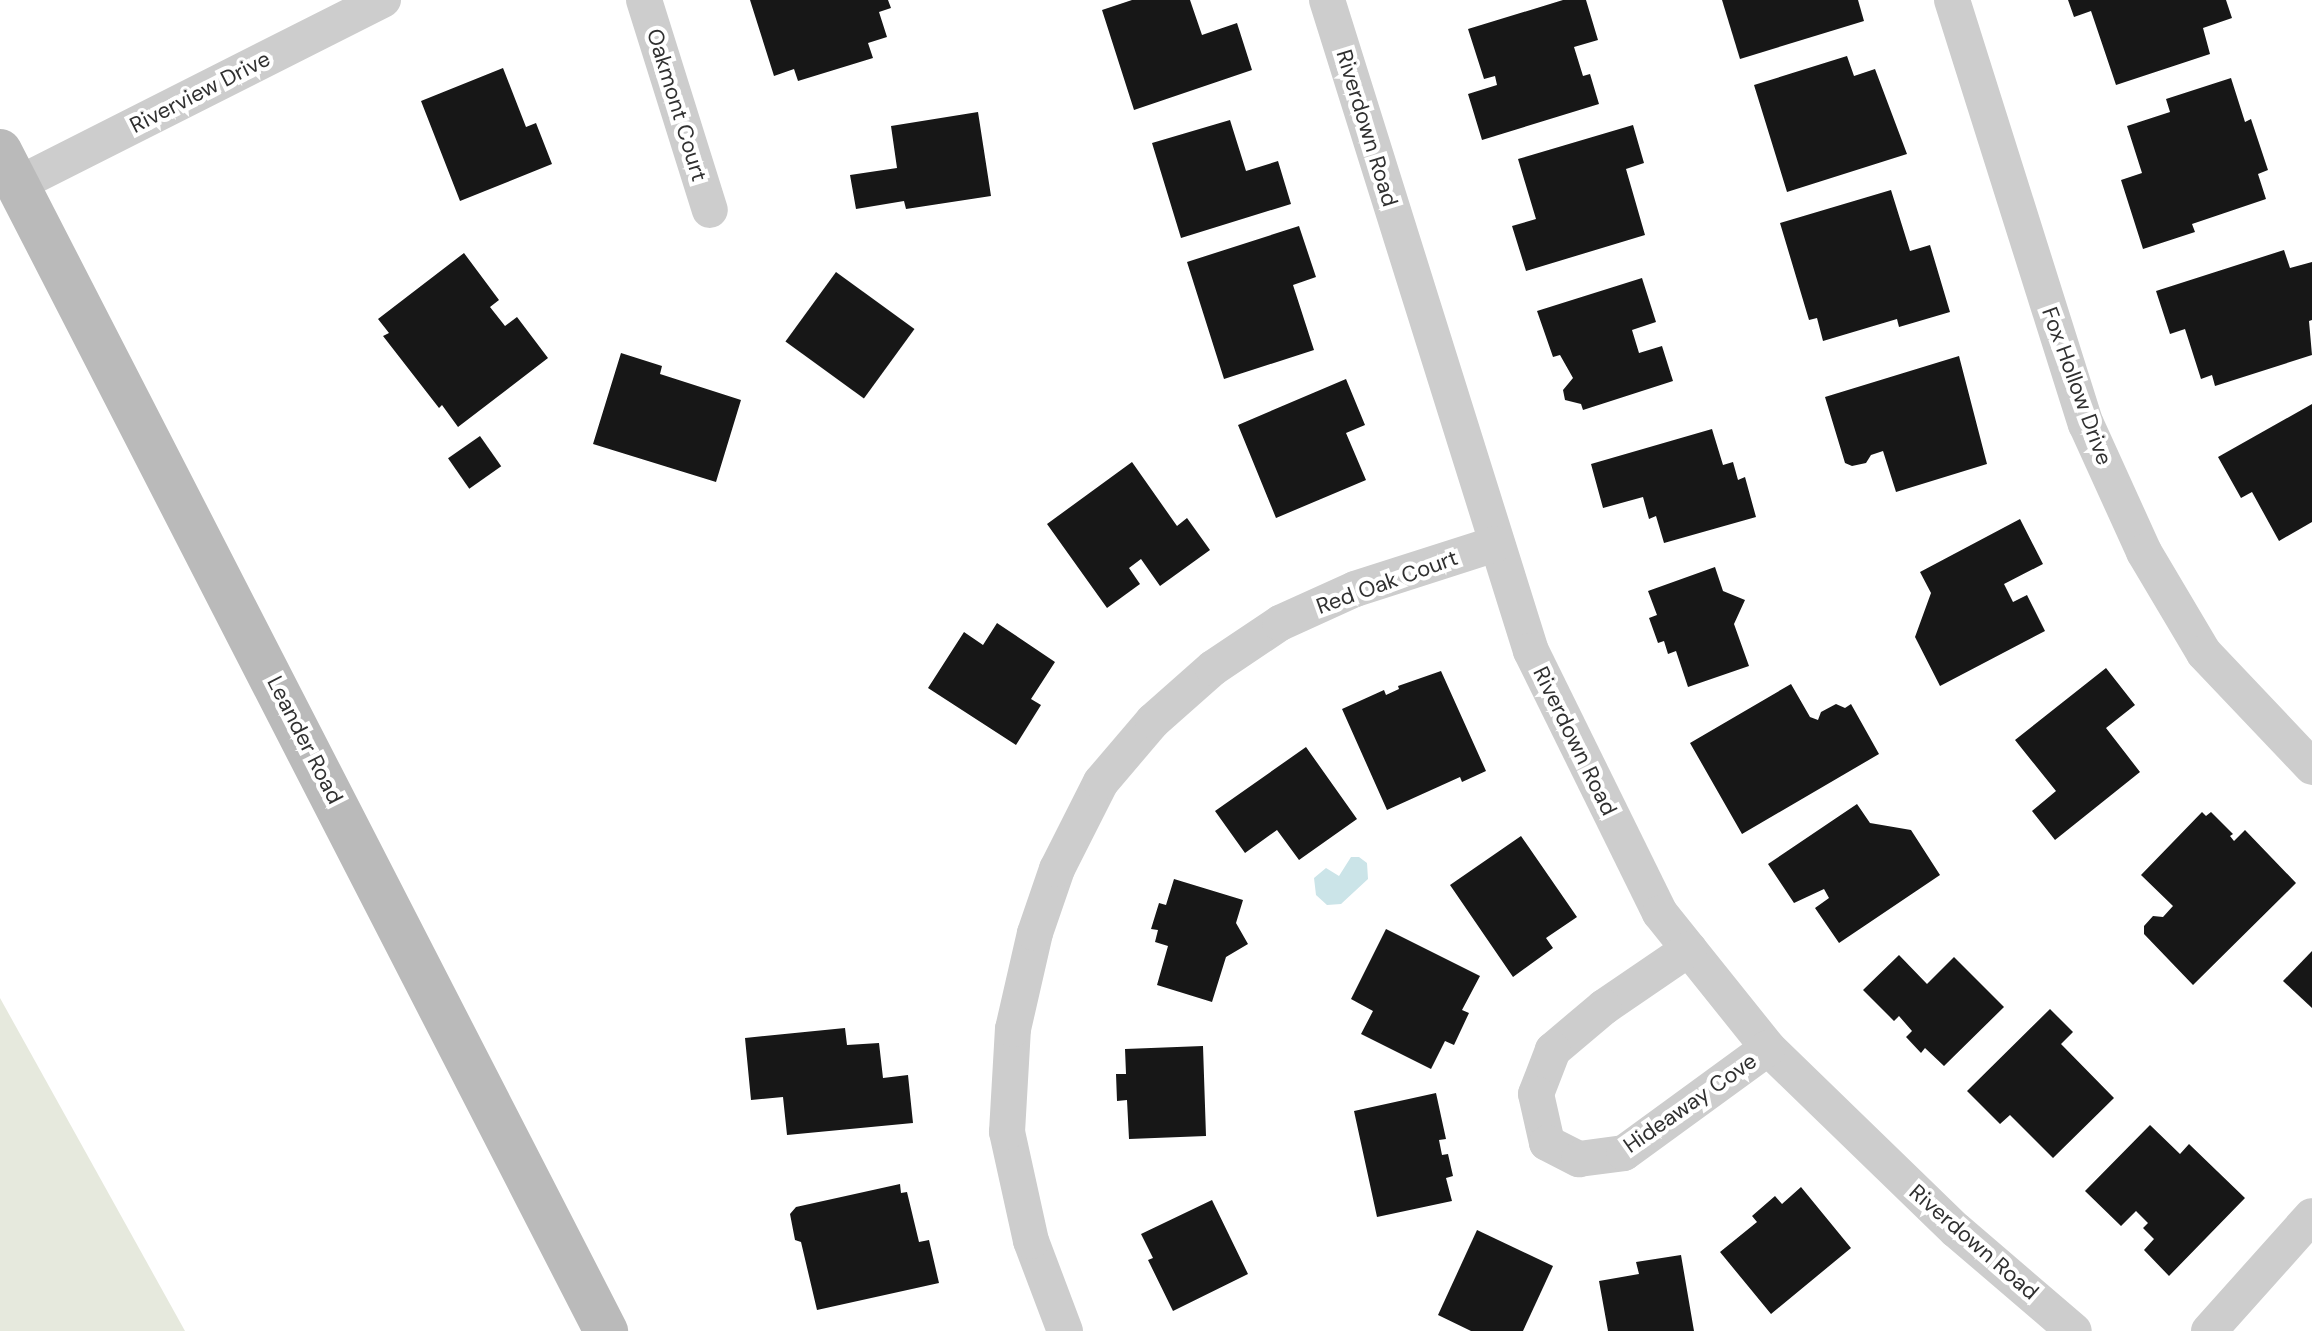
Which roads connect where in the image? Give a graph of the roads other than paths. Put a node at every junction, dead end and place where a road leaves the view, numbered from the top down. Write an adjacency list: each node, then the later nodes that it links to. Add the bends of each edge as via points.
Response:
1 (383, 0): 5 (street, Riverview Drive)
2 (644, 0): 6 (street, Oakmont Court)
3 (1327, 0): 7 (street, Riverdown Road)
4 (1952, 0): 8 (street, Fox Hollow Drive, via 2086,424 2144,552 2204,653)
5 (9, 167): 12 (main road, Leander Road)
6 (710, 210)
7 (1495, 544): 9 (street, Riverdown Road, via 1531,651 1660,913); 13 (street, Red Oak Court, via 1355,589 1280,623 1213,668 1163,712 1101,782 1057,869 1035,933 1013,1029 1007,1132 1031,1241)
8 (2312, 767)
9 (1689, 949): 10 (street, Riverdown Road); 10 (street, Hideaway Cove, via 1604,1007 1553,1050 1536,1094 1547,1143 1579,1159 1624,1153)
10 (1768, 1048): 14 (street, Riverdown Road, via 1934,1210)
11 (2312, 1216): 15 (street)
12 (606, 1331)
13 (1065, 1331)
14 (2074, 1331)
15 (2209, 1331)

